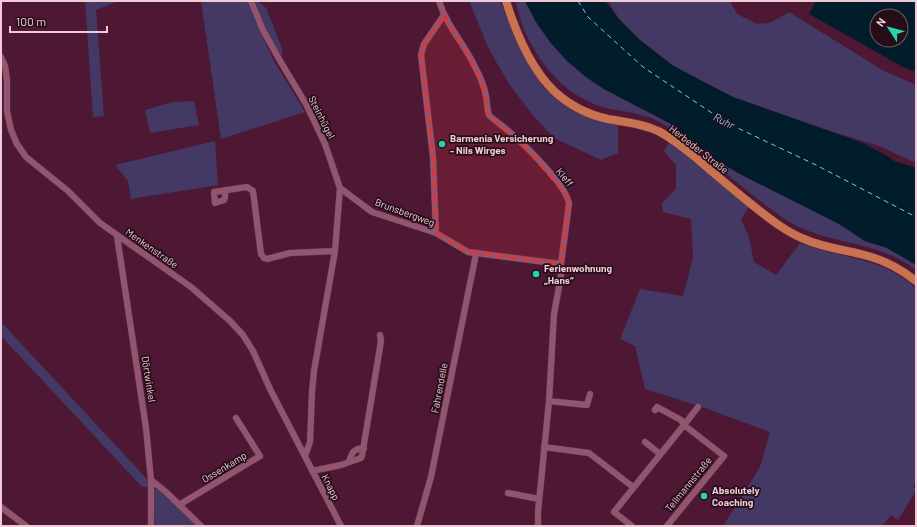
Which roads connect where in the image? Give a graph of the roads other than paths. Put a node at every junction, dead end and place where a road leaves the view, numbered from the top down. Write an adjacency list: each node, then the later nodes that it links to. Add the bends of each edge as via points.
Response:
1 (252, 1): 6 (street, Steinhügel, via 278,60 306,104 325,144)
2 (440, 1): 4 (street, Kleff)
3 (506, 1): 13 (main road, Herbeder Straße, via 520,39 531,59 548,85 564,99 594,115 648,126 658,131 790,232 828,247 885,262)
4 (444, 15): 8 (street, via 424,44 421,55 433,157); 12 (street, Kleff, via 482,81 489,115 523,145 567,195 569,204)
5 (1, 57): 9 (street, Menkenstraße, via 7,80 8,120 17,144 27,158)
6 (340, 188): 8 (street, Brunsbergweg, via 372,212); 10 (street, Steinhügel)
7 (225, 190): 10 (street, via 247,187 253,191 261,254 264,258 290,253)
8 (436, 233): 11 (street, Brunsbergweg)
9 (117, 236): 25 (street, Menkenstraße, via 191,287 244,335); 28 (street, Dörtwinkel, via 146,428)
10 (334, 251): 25 (street, Steinhügel, via 314,371 310,442)
11 (476, 254): 12 (street, Brunsbergweg); 38 (street, Fahrendelle, via 431,477)
12 (561, 264): 16 (street, Kleff, via 554,314)
13 (916, 281)
14 (380, 334): 23 (street)
15 (590, 394): 16 (street, via 587,405)
16 (549, 401): 22 (street, Kleff)
17 (698, 407): 20 (street)
18 (655, 410): 20 (street, Tellmannstraße, via 657,407 681,420)
19 (236, 418): 32 (street, Ossenkamp, via 260,456)
20 (684, 425): 24 (street); 41 (street, Tellmannstraße, via 724,456)
21 (645, 442): 24 (street)
22 (544, 447): 29 (street, via 589,453); 31 (street, Kleff)
23 (364, 448): 26 (street, via 354,451); 26 (street, via 361,458)
24 (660, 454): 29 (street)
25 (305, 456): 27 (street, Knapp)
26 (349, 462): 27 (street)
27 (312, 471): 37 (street, Knapp)
28 (151, 480): 32 (street); 35 (street, Dörtwinkel)
29 (633, 487): 40 (street, via 614,512)
30 (508, 493): 31 (street)
31 (539, 499): 39 (street, Kleff)
32 (179, 505): 36 (street)
33 (1, 506): 34 (street)
34 (26, 526)
35 (151, 526)
36 (201, 526)
37 (341, 526)
38 (416, 526)
39 (538, 526)
40 (632, 526)
41 (667, 526)

